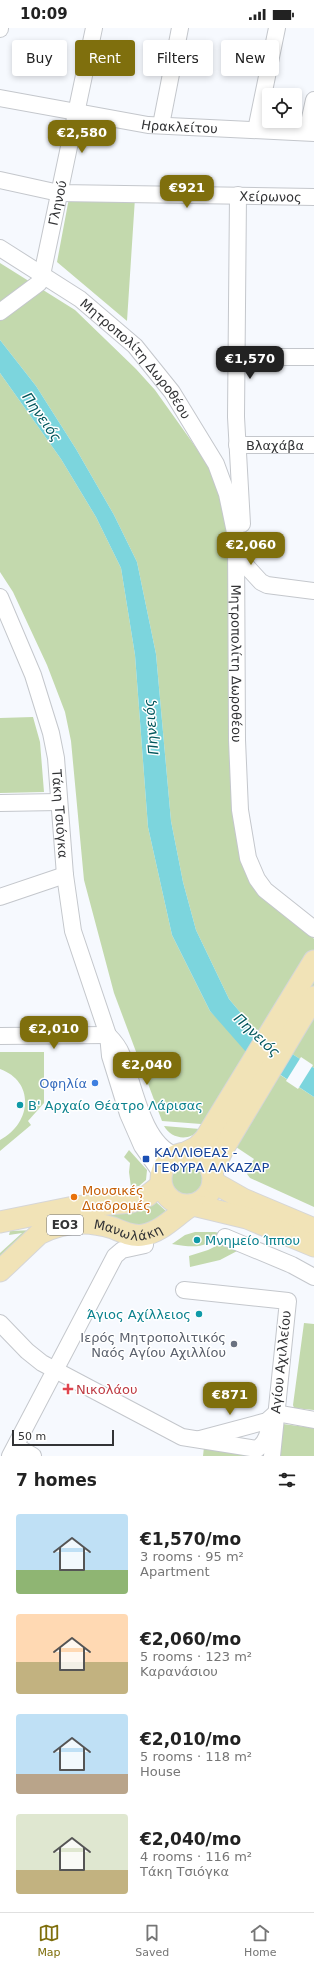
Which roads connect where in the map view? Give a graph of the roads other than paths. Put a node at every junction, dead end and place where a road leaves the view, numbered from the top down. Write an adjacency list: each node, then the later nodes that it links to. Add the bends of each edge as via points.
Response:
1 (94, 28): 6 (street, Γληνού)
2 (180, 28): 7 (street)
3 (277, 28): 8 (street)
4 (0, 98): 6 (street, Ηρακλείτου)
5 (314, 100): 9 (street)
6 (76, 112): 7 (street, Ηρακλείτου); 11 (street, Γληνού)
7 (161, 125): 8 (street, Ηρακλείτου)
8 (256, 130): 9 (street, Ηρακλείτου)
9 (311, 132)
10 (0, 180): 11 (street, Χείρωνος)
11 (59, 193): 12 (street, Χείρωνος); 15 (street, Γληνού)
12 (238, 196): 13 (street, Χείρωνος); 17 (street, Μητροπολίτη Δωροθέου)
13 (314, 196)
14 (0, 248): 15 (street, Μητροπολίτη Δωροθέου)
15 (41, 279): 16 (street); 21 (street, Μητροπολίτη Δωροθέου, via 88,305 122,334 148,359 172,392 211,453 221,474 232,513)
16 (0, 312)
17 (236, 357): 18 (street); 19 (street, Μητροπολίτη Δωροθέου)
18 (314, 357)
19 (237, 445): 20 (street, Βλαχάβα); 21 (street, Μητροπολίτη Δωροθέου, via 240,469)
20 (314, 445)
21 (240, 560): 22 (street, via 266,585); 29 (street, Μητροπολίτη Δωροθέου, via 237,740 240,810 248,858 265,890)
22 (314, 591)
23 (0, 597): 24 (street, Τάκη Τσιόγκα)
24 (7, 625): 25 (street, Τάκη Τσιόγκα, via 48,720 56,758)
25 (59, 802): 26 (street); 27 (street, Τάκη Τσιόγκα)
26 (0, 803)
27 (65, 875): 28 (street); 32 (street, Τάκη Τσιόγκα, via 74,931)
28 (0, 897)
29 (314, 929)
30 (314, 961): 34 (main road, ΕΟ3)
31 (314, 998): 34 (main road, ΕΟ3)
32 (108, 1035): 33 (street); 35 (street, Τάκη Τσιόγκα, via 122,1055 149,1130 164,1149); 37 (street, Τάκη Τσιόγκα, via 110,1056 131,1122)
33 (0, 1036)
34 (217, 1139): 35 (main road, ΕΟ3, via 203,1142); 36 (main road, ΕΟ3)
35 (181, 1153): 36 (main road, via 196,1153 203,1158); 37 (main road, ΕΟ3, via 166,1162)
36 (213, 1177): 38 (main road, ΕΟ3, via 207,1196); 40 (main road, via 243,1199)
37 (161, 1179): 38 (main road, via 166,1195 172,1201); 39 (main road, ΕΟ3, via 147,1196 131,1202 80,1206)
38 (192, 1205): 43 (main road, via 247,1218); 44 (main road, Μανωλάκη / ΕΟ3, via 163,1227 143,1235 134,1235 86,1222 46,1230)
39 (0, 1222)
40 (314, 1228)
41 (225, 1237): 45 (street)
42 (145, 1245): 48 (street, via 122,1250 115,1256)
43 (314, 1246)
44 (0, 1271)
45 (314, 1277)
46 (184, 1290): 49 (street, Αγίου Αχιλλείου, via 288,1301)
47 (0, 1323): 48 (street, via 27,1351)
48 (55, 1370): 51 (street, via 182,1437); 52 (street)
49 (271, 1417): 50 (street); 51 (street); 51 (street, via 262,1445 256,1449); 54 (street, Αγίου Αχιλλείου)
50 (314, 1420)
51 (196, 1440)
52 (13, 1451): 53 (street)
53 (33, 1456)
54 (272, 1456)

